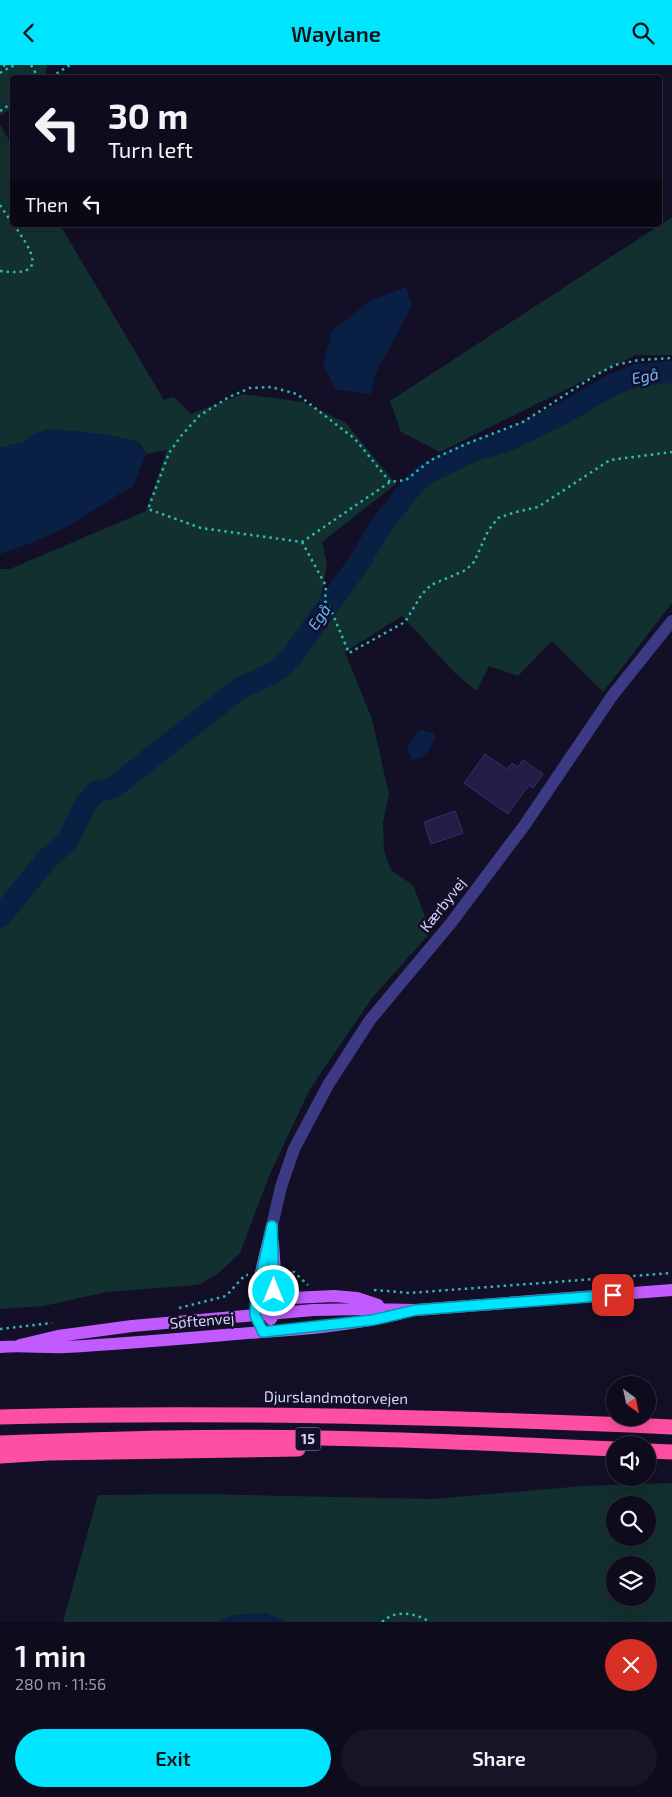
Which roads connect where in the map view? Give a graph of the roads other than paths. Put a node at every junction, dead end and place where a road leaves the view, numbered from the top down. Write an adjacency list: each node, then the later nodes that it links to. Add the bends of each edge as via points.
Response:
1 (672, 621): 2 (street, Kærbyvej, via 612,696 524,826 457,916 370,1020 328,1085 294,1149)
2 (272, 1226): 4 (main road); 8 (main road)
3 (672, 1290): 6 (main road, Søftenvej)
4 (274, 1291): 5 (main road, via 291,1298 357,1298); 7 (main road)
5 (392, 1309): 6 (main road, Søftenvej); 7 (main road, Søftenvej)
6 (416, 1310): 9 (main road, Søftenvej, via 373,1320)
7 (274, 1314): 8 (main road, Søftenvej); 9 (main road)
8 (255, 1315): 9 (main road); 10 (main road, Søftenvej, via 123,1327)
9 (263, 1332): 10 (main road, Søftenvej, via 62,1347)
10 (20, 1345): 11 (main road, Søftenvej)
11 (0, 1347)
12 (0, 1417): 13 (highway, Djurslandmotorvejen / 15, via 240,1414)
13 (672, 1427)
14 (0, 1443): 15 (highway, 15, via 284,1438)
15 (606, 1449)
16 (606, 1449): 19 (highway, via 286,1449)
17 (656, 1451): 18 (highway)
18 (672, 1452)
19 (0, 1456)

